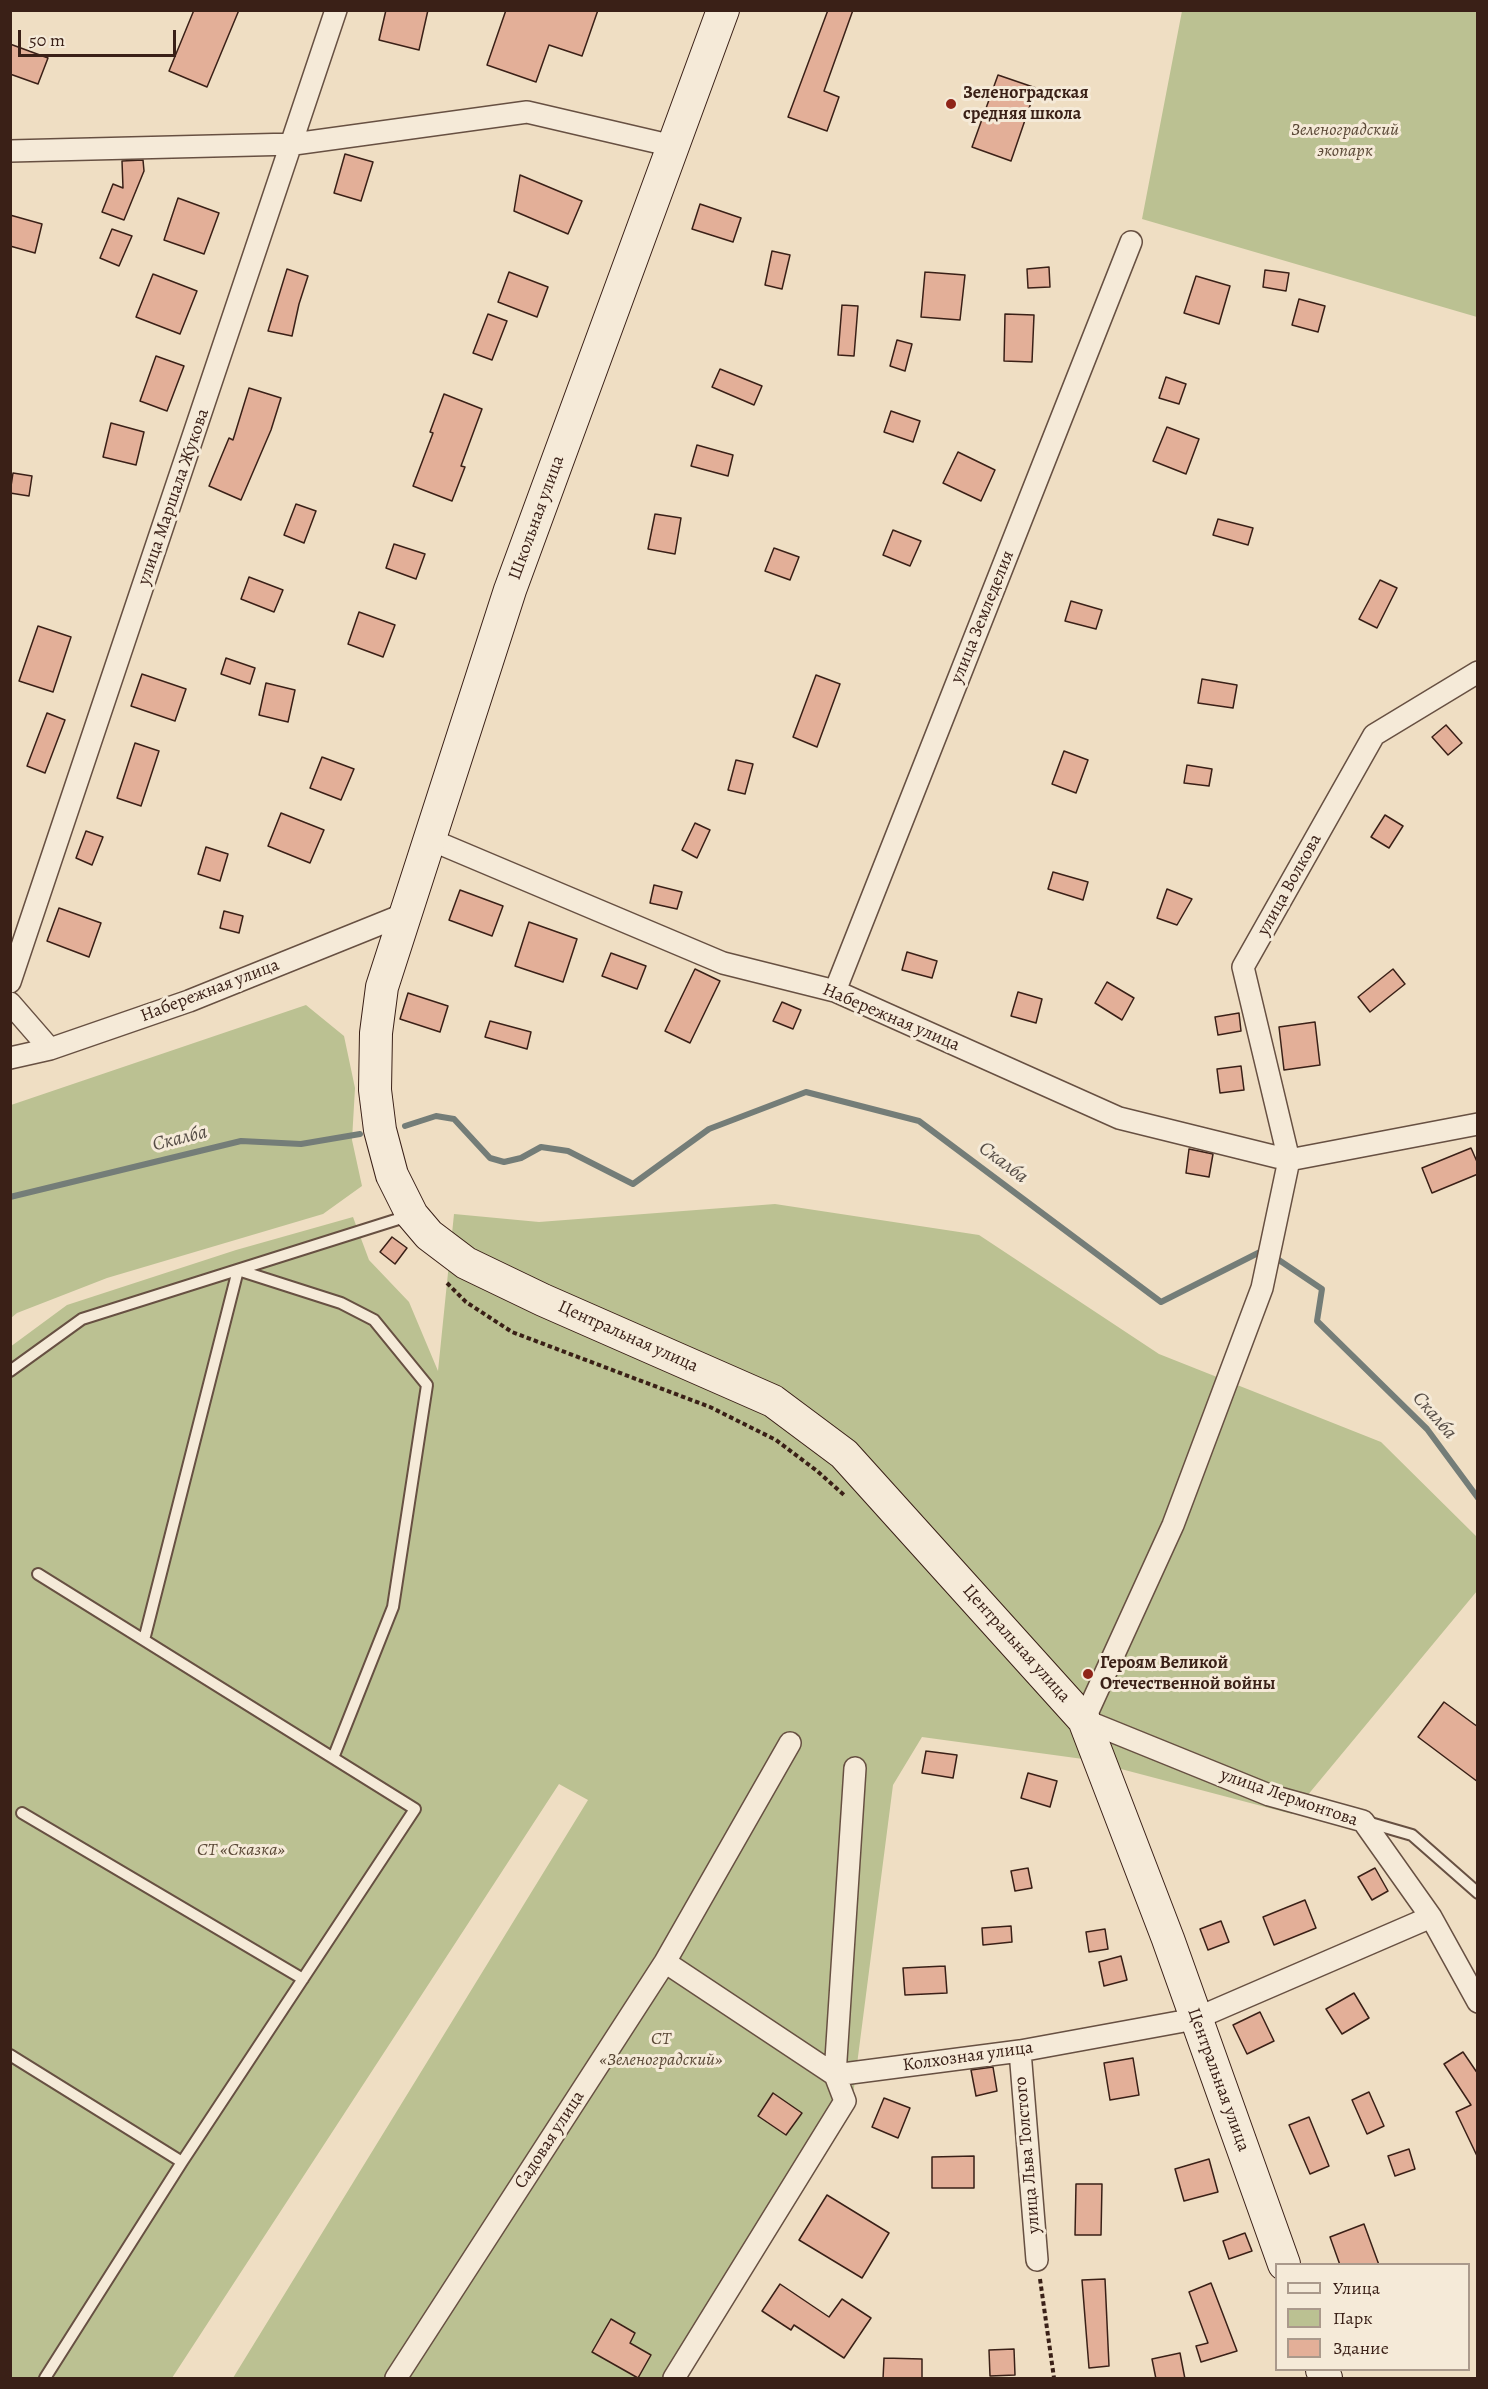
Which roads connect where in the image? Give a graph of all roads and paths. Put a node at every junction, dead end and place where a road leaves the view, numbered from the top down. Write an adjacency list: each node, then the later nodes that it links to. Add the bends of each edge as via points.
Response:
1 (336, 10): 3 (street, улица Маршала Жукова)
2 (723, 10): 4 (street, Школьная улица)
3 (294, 144): 4 (street, via 527,112); 5 (street); 10 (street, улица Маршала Жукова)
4 (673, 146): 8 (street, Школьная улица, via 510,590)
5 (10, 151)
6 (1131, 242): 11 (street, улица Земледелия)
7 (1478, 672): 16 (street, улица Волкова, via 1374,735 1243,967)
8 (429, 839): 9 (street, Школьная улица); 11 (street, Набережная улица, via 723,963)
9 (405, 914): 13 (street, Набережная улица, via 189,1001); 17 (street, Школьная улица, via 382,987 375,1090 380,1131 392,1175)
10 (10, 982)
11 (835, 991): 16 (street, Набережная улица, via 1119,1118)
12 (10, 1003): 13 (street)
13 (50, 1049): 14 (street, Набережная улица)
14 (10, 1058)
15 (1478, 1124): 16 (street)
16 (1288, 1160): 24 (street, via 1262,1288 1173,1525)
17 (412, 1215): 18 (lane); 19 (street, Центральная улица)
18 (238, 1270): 20 (lane, via 82,1319); 23 (lane); 26 (lane, via 341,1303 374,1320 427,1385 393,1607)
19 (455, 1272): 21 (path, via 466,1302 512,1332 710,1407 776,1440); 24 (street, Центральная улица, via 543,1300 773,1401 844,1454)
20 (10, 1371)
21 (847, 1499)
22 (38, 1574): 23 (lane)
23 (144, 1640): 26 (lane)
24 (1084, 1720): 29 (street, улица Лермонтова, via 1269,1795); 35 (street, Центральная улица)
25 (790, 1743): 32 (street, Садовая улица)
26 (333, 1758): 33 (lane, via 415,1809)
27 (855, 1768): 38 (street)
28 (22, 1813): 33 (lane)
29 (1363, 1821): 30 (lane, via 1412,1835); 31 (street, улица Лермонтова)
30 (1478, 1893)
31 (1431, 1917): 34 (street, улица Лермонтова); 35 (street, Колхозная улица)
32 (665, 1962): 38 (street); 43 (street, Садовая улица)
33 (303, 1979): 39 (lane)
34 (1478, 2002)
35 (1195, 2019): 36 (street, Колхозная улица); 41 (street, Центральная улица)
36 (1020, 2050): 38 (street, Колхозная улица); 40 (street, улица Льва Толстого)
37 (10, 2055): 39 (lane)
38 (835, 2075): 44 (street, via 845,2101)
39 (182, 2162): 42 (lane)
40 (1037, 2260): 45 (path)
41 (1283, 2263)
42 (45, 2379)
43 (396, 2379)
44 (674, 2379)
45 (1054, 2379)

